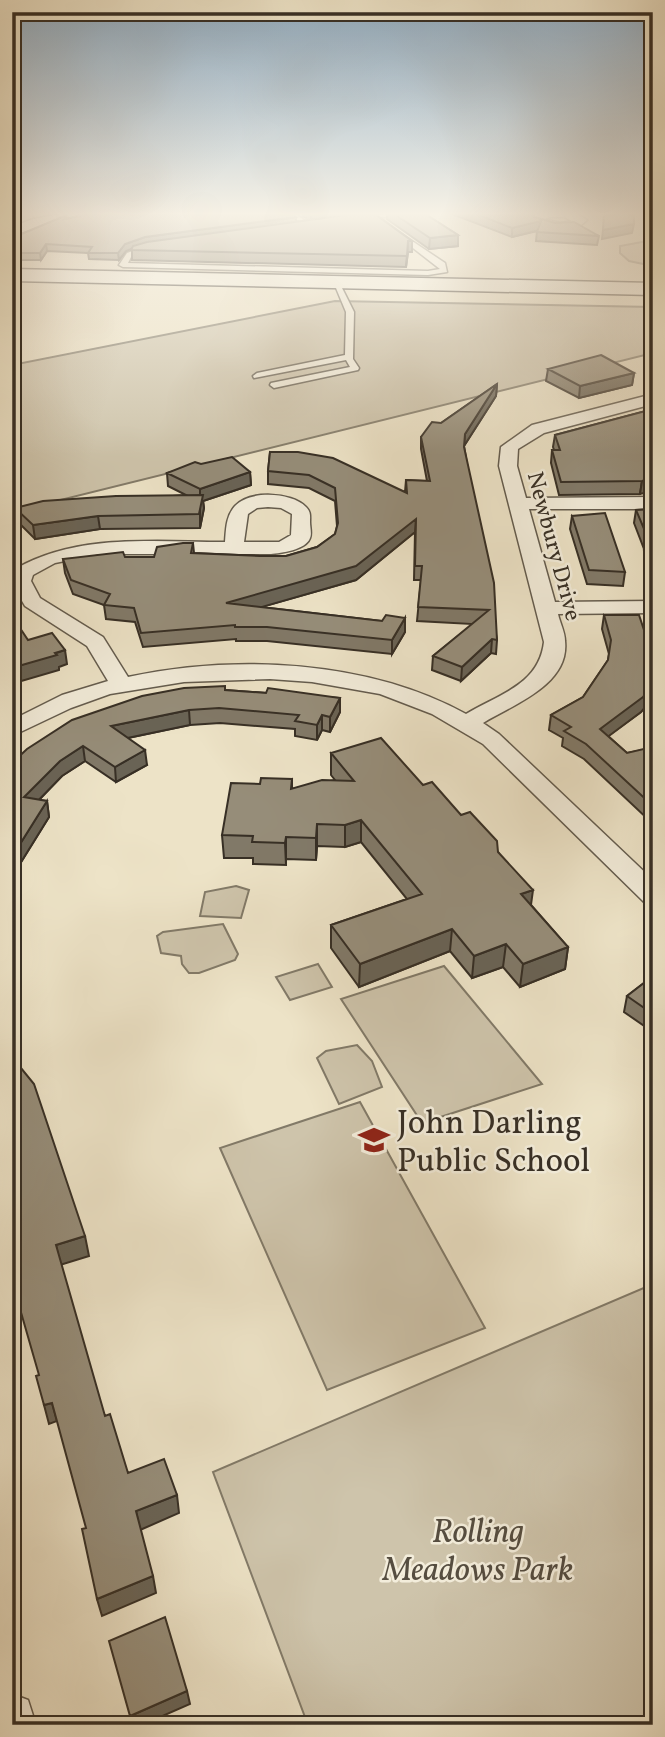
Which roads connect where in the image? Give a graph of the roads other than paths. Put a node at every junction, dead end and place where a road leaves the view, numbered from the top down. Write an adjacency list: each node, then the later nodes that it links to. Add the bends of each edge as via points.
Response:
1 (340, 293): 4 (lane, via 350,313)
2 (499, 293): 3 (main road)
3 (653, 296)
4 (349, 357): 5 (lane); 6 (lane, via 355,368)
5 (257, 376)
6 (274, 385)
7 (653, 399): 9 (street, Newbury Drive, via 551,425 510,447 508,466)
8 (653, 503): 9 (street)
9 (518, 504): 12 (street, Newbury Drive)
10 (234, 548): 13 (street, via 100,548 49,558 24,572 21,581 32,602 95,642)
11 (653, 607): 12 (street)
12 (547, 608): 14 (street, Newbury Drive, via 555,642 552,663 527,688)
13 (122, 685): 14 (street, via 242,671 337,679 385,688); 15 (street, via 70,700)
14 (467, 723): 16 (street, via 491,739)
15 (12, 729)
16 (653, 896)
17 (12, 1716): 18 (street)
18 (14, 1725)

